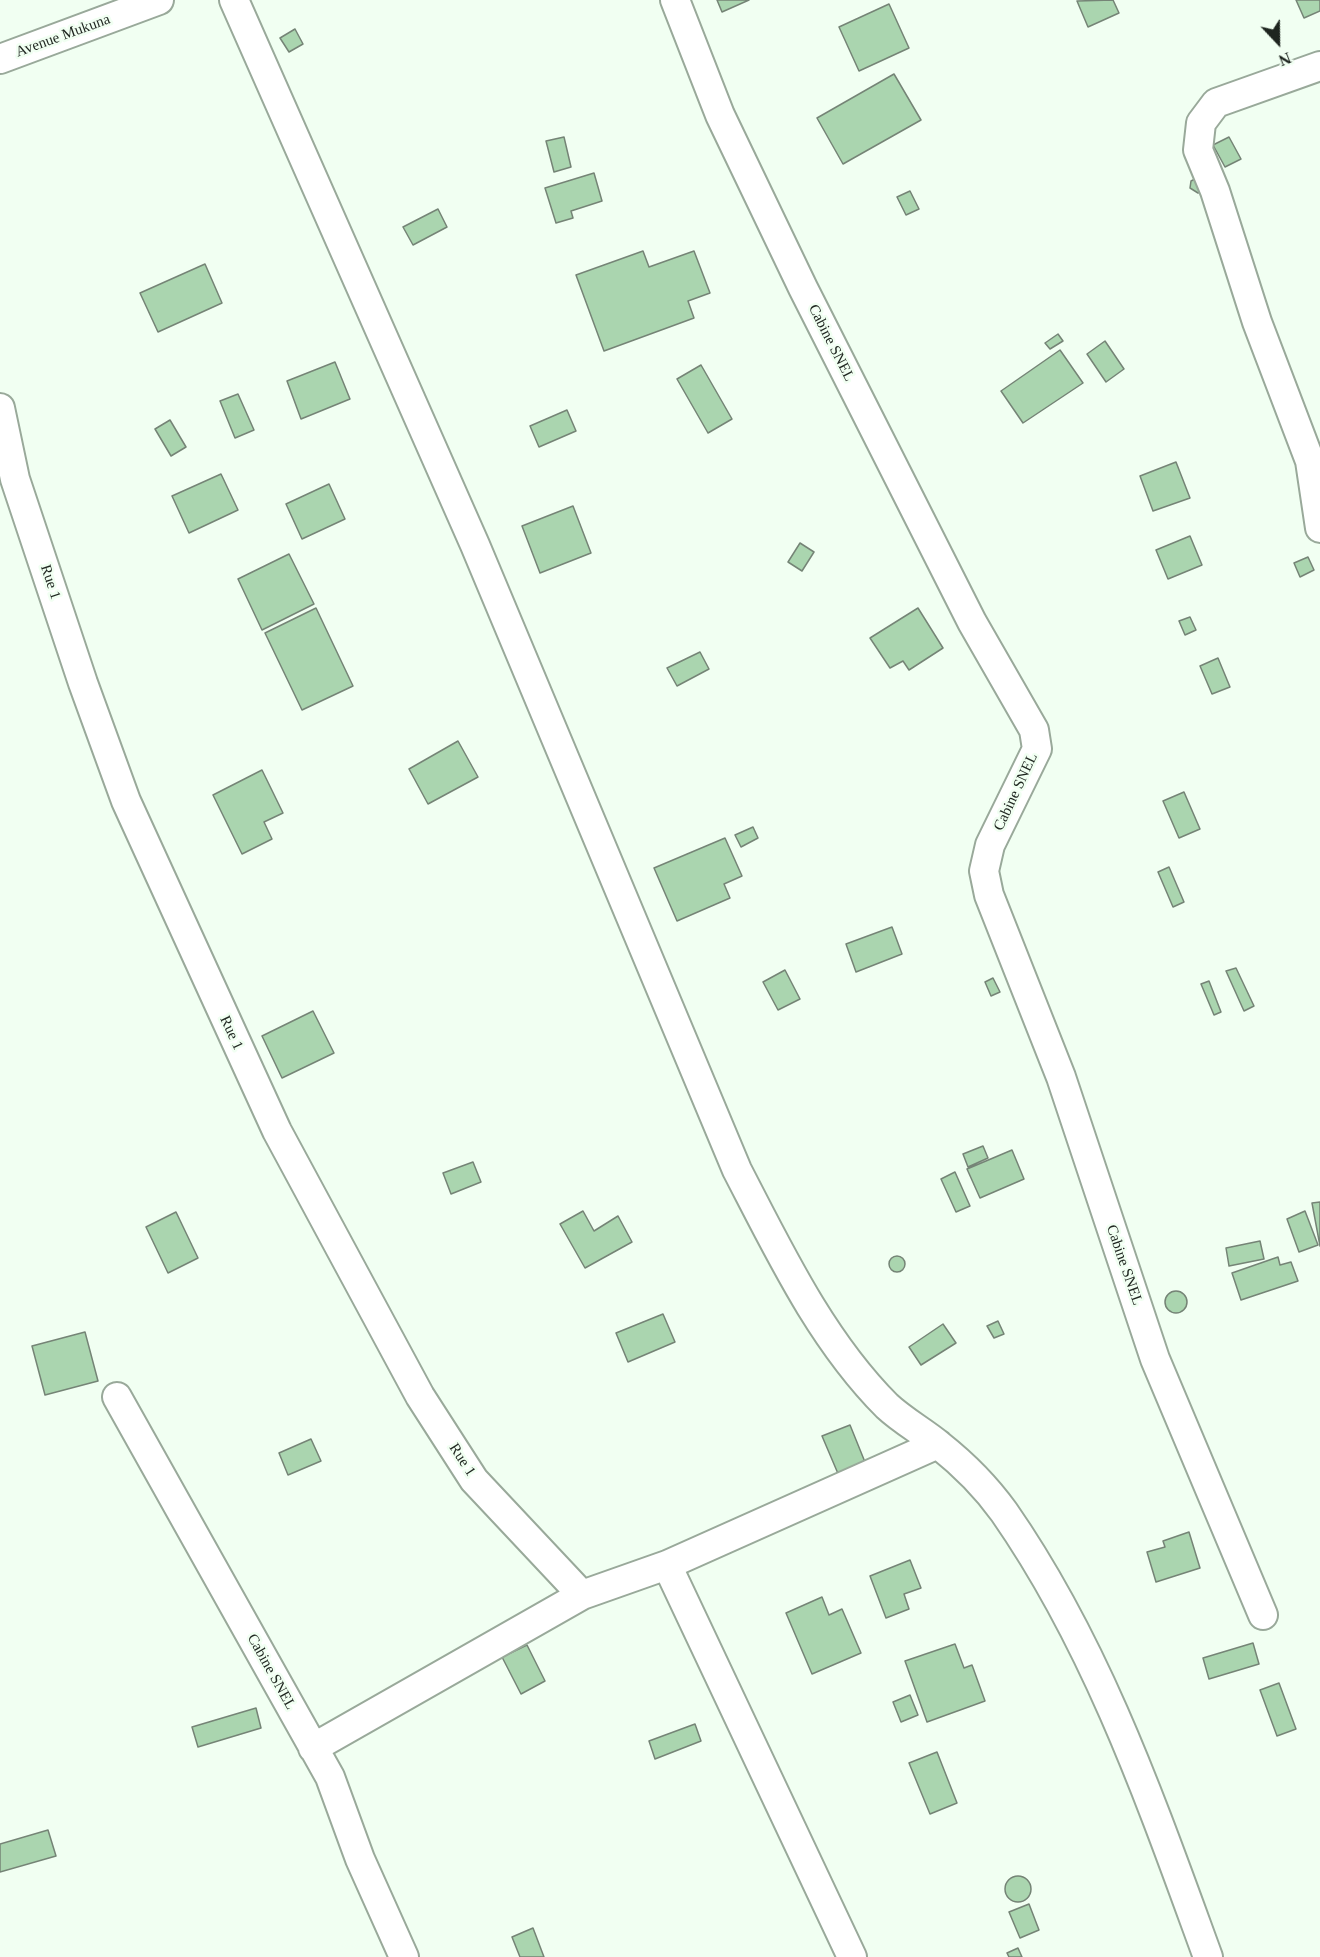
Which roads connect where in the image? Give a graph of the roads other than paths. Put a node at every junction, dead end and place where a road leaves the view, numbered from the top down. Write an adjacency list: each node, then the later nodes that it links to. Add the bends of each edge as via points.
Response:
1 (159, 0): 4 (street, Avenue Mukuna)
2 (234, 0): 9 (street, via 475,545 737,1170 787,1267 858,1372 888,1406)
3 (675, 0): 12 (street, Cabine SNEL, via 720,115 803,288 972,622 1034,730 1037,749 990,845 984,871 989,895 1061,1077 1155,1359)
4 (0, 59)
5 (1320, 66): 7 (street, via 1216,103 1202,123 1198,142 1257,322 1310,461)
6 (0, 408): 11 (street, Rue 1, via 15,479 126,801 277,1131 420,1396 474,1480)
7 (1320, 528)
8 (117, 1397): 13 (street, Cabine SNEL)
9 (938, 1444): 10 (street); 16 (street, via 1002,1510 1069,1620 1131,1749)
10 (667, 1565): 11 (street); 15 (street)
11 (582, 1595): 13 (street)
12 (1263, 1615)
13 (313, 1748): 14 (street, Cabine SNEL, via 330,1777 360,1859)
14 (404, 1957)
15 (852, 1957)
16 (1208, 1957)

